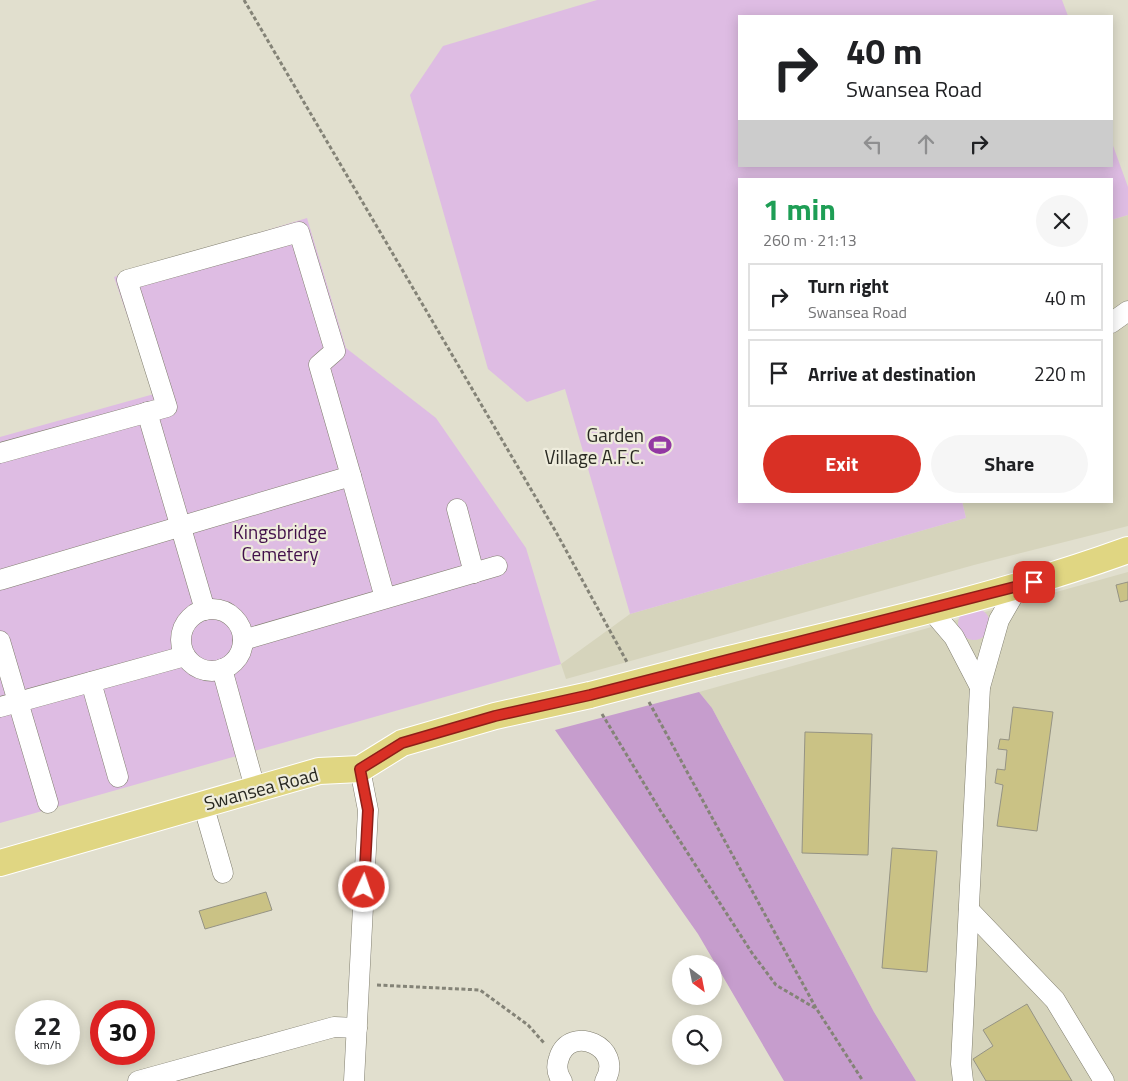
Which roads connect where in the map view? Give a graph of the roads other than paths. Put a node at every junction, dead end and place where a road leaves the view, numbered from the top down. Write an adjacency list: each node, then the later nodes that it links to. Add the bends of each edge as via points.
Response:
1 (1128, 311): 2 (street)
2 (1113, 322)
3 (147, 412): 4 (street); 5 (street, via 167,407 127,280 299,232 336,351 319,365); 7 (street)
4 (0, 453)
5 (351, 476): 7 (street); 13 (street)
6 (457, 509): 10 (street)
7 (180, 526): 11 (street); 14 (street)
8 (1128, 550): 12 (main road, Swansea Road)
9 (497, 566): 10 (street)
10 (474, 573): 13 (street)
11 (0, 580)
12 (1018, 587): 15 (main road, Swansea Road); 21 (street, via 999,620)
13 (385, 598): 17 (street)
14 (205, 610): 17 (street, via 219,610 235,620); 18 (street, via 190,618 184,627 181,638)
15 (930, 610): 21 (street, via 954,637); 23 (main road, Swansea Road, bridge, via 495,716 402,743)
16 (0, 640): 22 (street)
17 (243, 640): 19 (street, via 237,658)
18 (185, 656): 19 (street, via 194,666 204,670); 20 (street)
19 (222, 669): 25 (street)
20 (91, 682): 22 (street); 24 (street)
21 (980, 687): 30 (street)
22 (9, 705): 26 (street)
23 (360, 769): 25 (main road, Swansea Road, via 319,771); 31 (street, via 368,810)
24 (118, 777)
25 (254, 788): 27 (main road, Swansea Road)
26 (48, 803)
27 (203, 804): 28 (main road, Swansea Road); 29 (street)
28 (0, 863)
29 (223, 873)
30 (969, 910): 36 (street, via 960,1064); 37 (street, via 1055,1000)
31 (357, 1028): 32 (street, via 334,1027); 33 (street)
32 (138, 1081)
33 (354, 1081)
34 (562, 1081): 35 (street, via 557,1070 560,1054 572,1043 588,1041 596,1044 607,1056 609,1071)
35 (604, 1081)
36 (964, 1081)
37 (1104, 1081)

